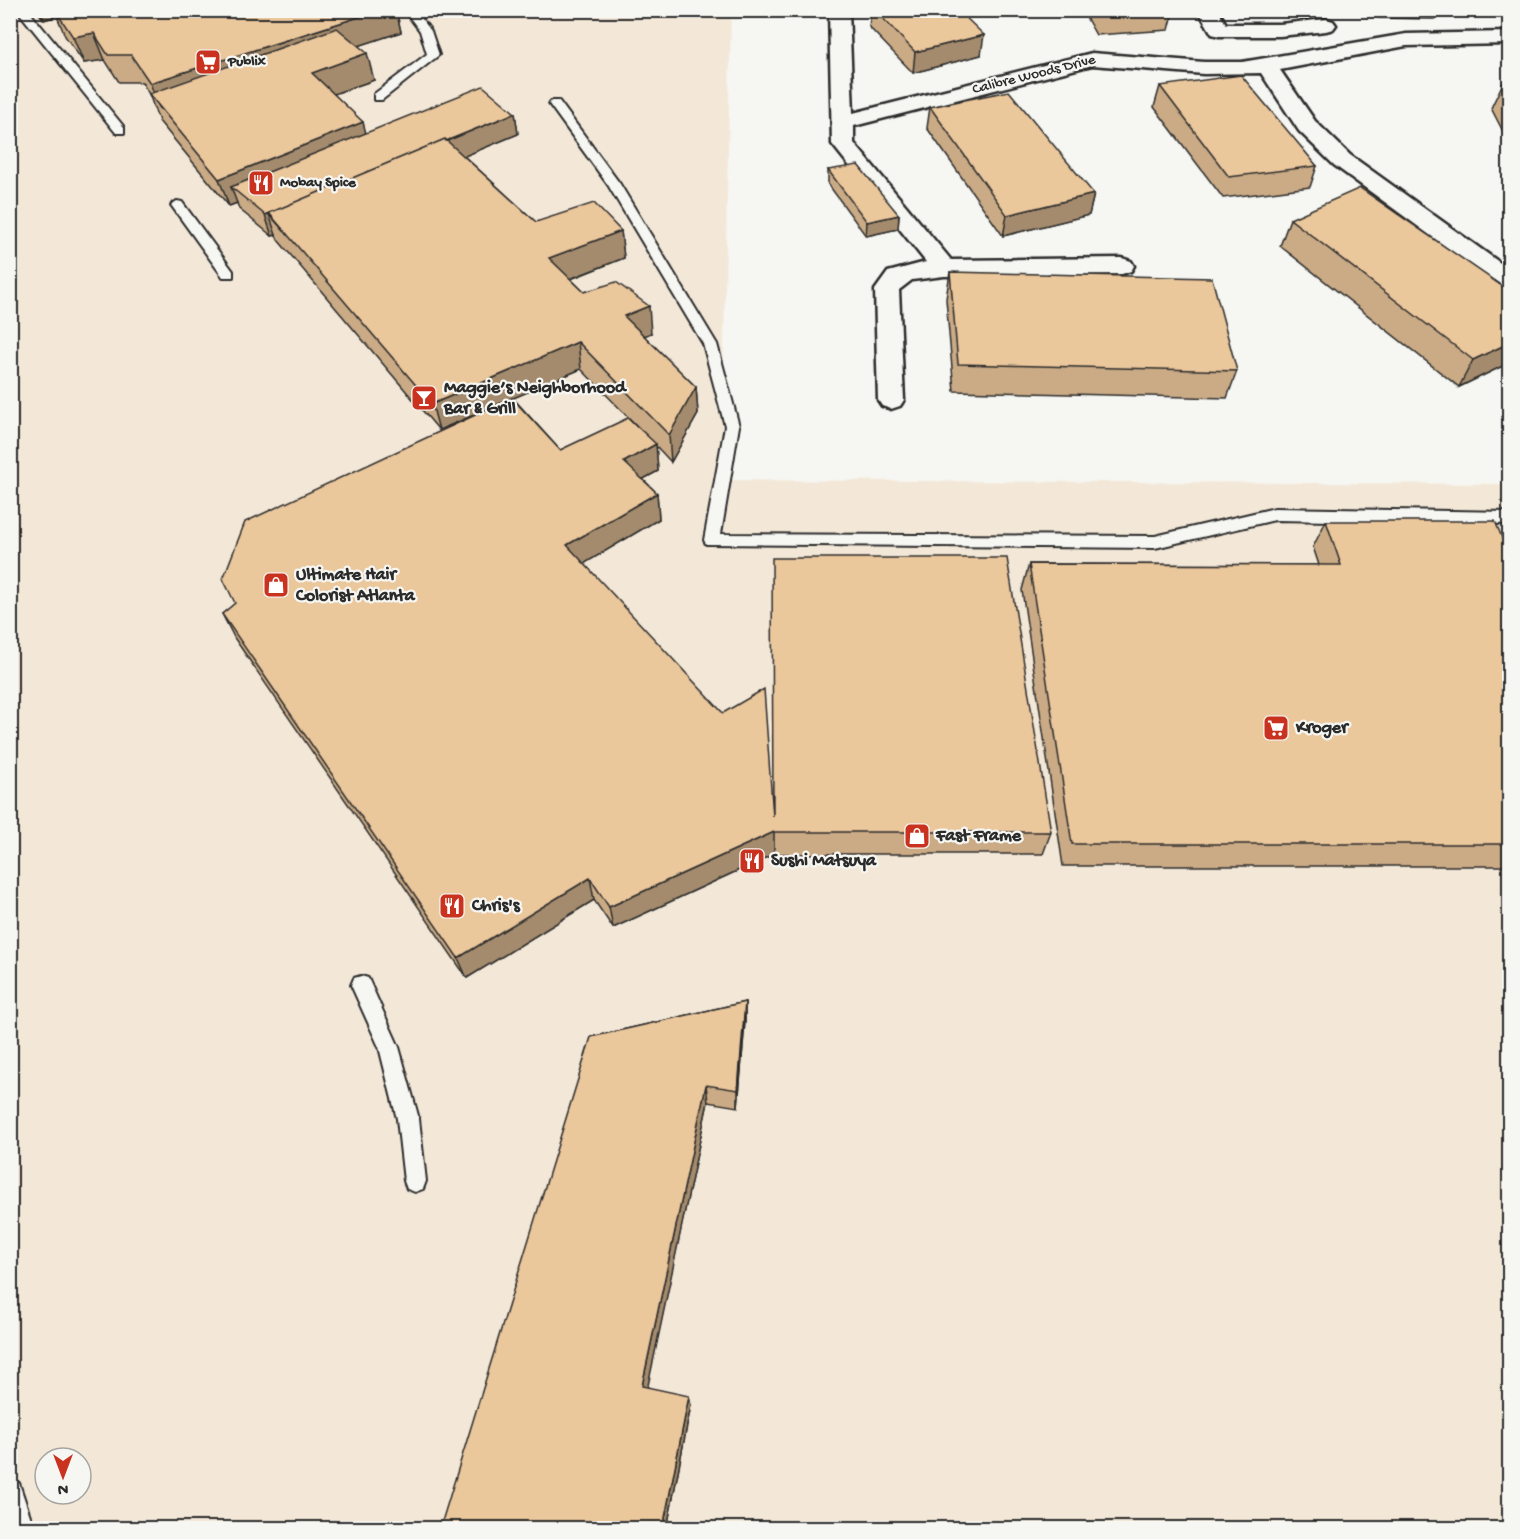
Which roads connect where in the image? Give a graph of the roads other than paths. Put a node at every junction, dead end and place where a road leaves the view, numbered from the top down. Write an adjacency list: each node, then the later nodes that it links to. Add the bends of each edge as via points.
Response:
1 (22, 10): 12 (lane)
2 (409, 10): 9 (lane, via 425,31 433,55)
3 (839, 10): 11 (street)
4 (1208, 10): 5 (street, via 1219,30 1280,30)
5 (1327, 18): 7 (street)
6 (1509, 38): 7 (street, Calibre Woods Drive, via 1407,40)
7 (1362, 49): 8 (street, Calibre Woods Drive)
8 (1266, 65): 11 (street, Calibre Woods Drive, via 1223,68 1125,58 1092,59); 17 (street, via 1322,143)
9 (378, 97)
10 (555, 104): 19 (lane, via 614,184 710,344 732,426 712,540 1155,542 1275,514)
11 (841, 123): 15 (street, via 843,144)
12 (120, 130)
13 (177, 205): 16 (lane)
14 (1122, 266): 15 (street)
15 (944, 268): 18 (street, via 896,276 887,290)
16 (228, 274)
17 (1509, 282)
18 (891, 400)
19 (1509, 518)
20 (361, 985): 21 (lane, via 389,1047 408,1119)
21 (415, 1181)
22 (10, 1492): 23 (lane)
23 (22, 1528)

